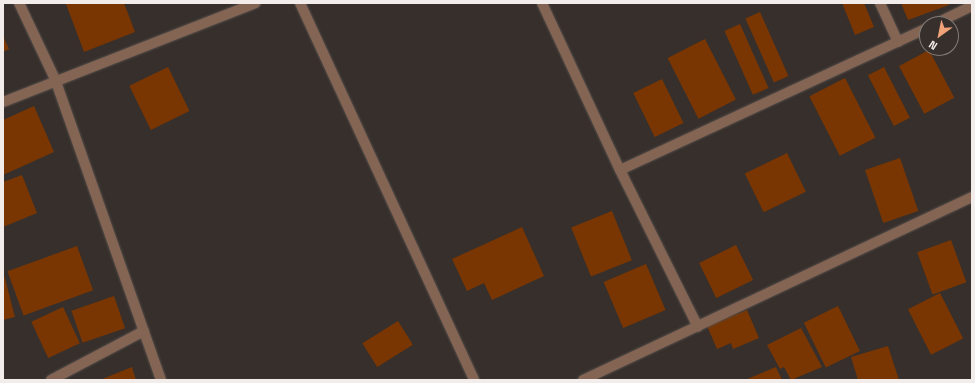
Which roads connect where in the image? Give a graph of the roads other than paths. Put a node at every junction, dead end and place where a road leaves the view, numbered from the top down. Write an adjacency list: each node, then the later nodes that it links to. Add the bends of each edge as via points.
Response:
1 (19, 3): 10 (street)
2 (256, 3): 10 (street)
3 (300, 3): 18 (street)
4 (542, 3): 12 (street)
5 (880, 3): 9 (street)
6 (972, 6): 7 (street)
7 (951, 16)
8 (919, 32): 9 (street)
9 (898, 42): 12 (street)
10 (55, 79): 11 (street); 15 (street)
11 (3, 102)
12 (620, 170): 14 (street)
13 (972, 197): 14 (street)
14 (698, 327): 19 (street)
15 (144, 331): 16 (street); 17 (street)
16 (51, 380)
17 (161, 380)
18 (474, 380)
19 (583, 380)

